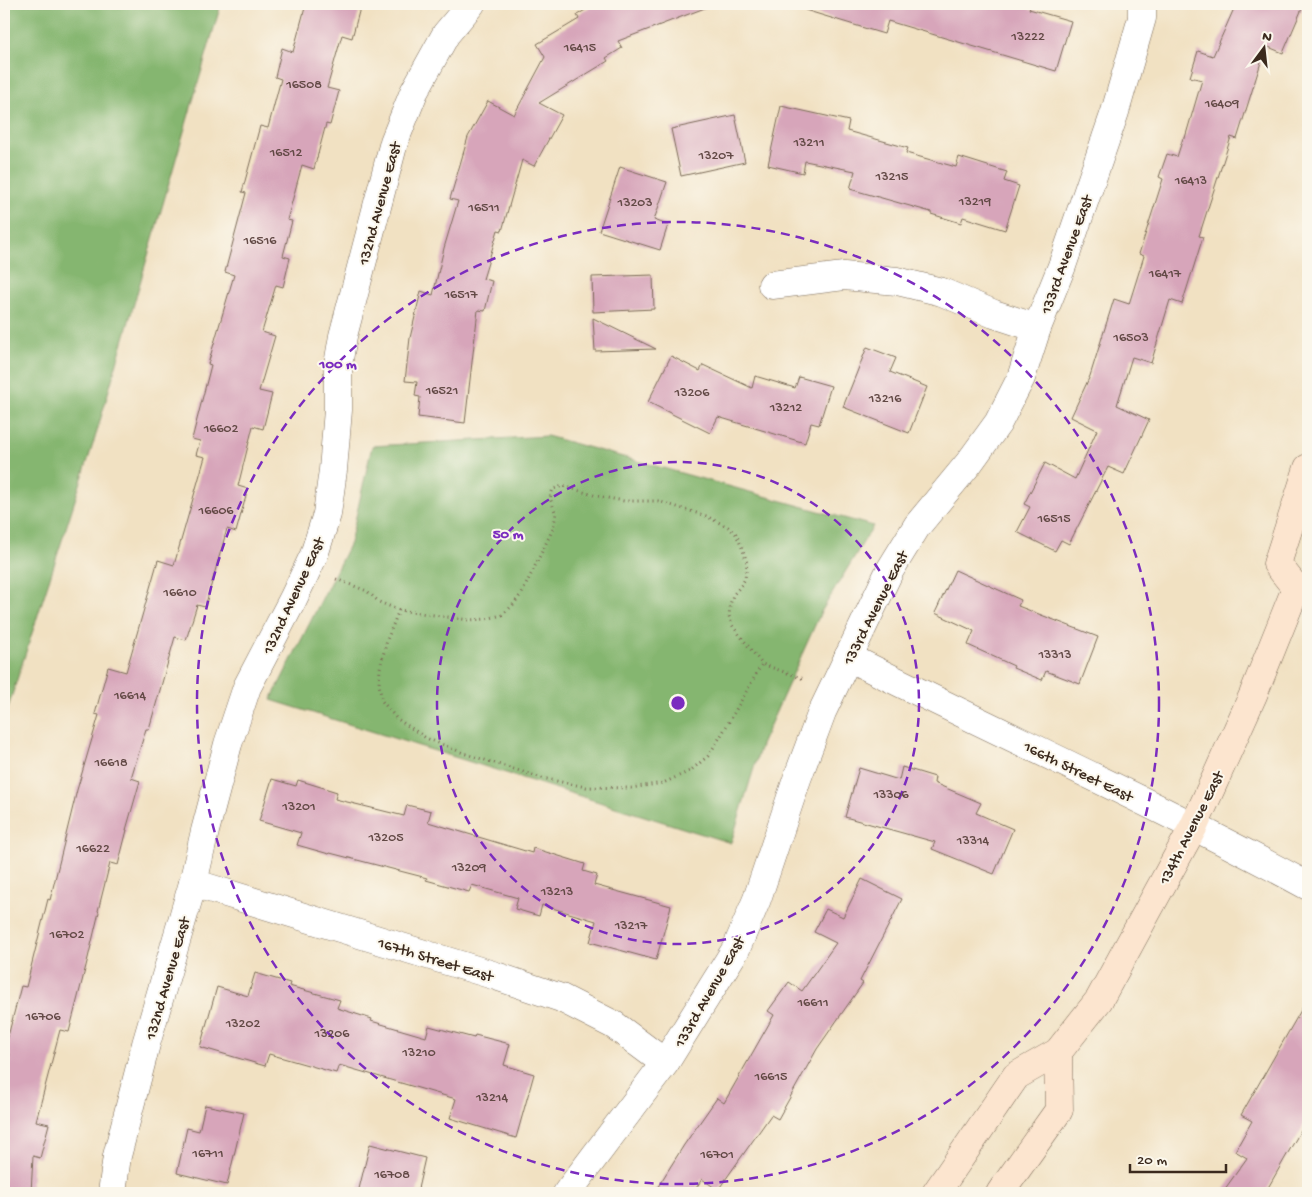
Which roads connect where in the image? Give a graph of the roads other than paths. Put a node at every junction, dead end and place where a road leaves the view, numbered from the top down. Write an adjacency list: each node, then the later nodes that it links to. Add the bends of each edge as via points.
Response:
1 (471, 4): 9 (street, 132nd Avenue East, via 446,34 414,92 394,142 343,336 327,514 308,568 247,686 226,752)
2 (1142, 4): 4 (street, 133rd Avenue East, via 1142,18 1115,112)
3 (772, 285): 4 (street, via 844,276 897,280 942,292)
4 (1037, 328): 7 (street, 133rd Avenue East, via 1021,378 998,423 970,463 916,526 890,570)
5 (1308, 468): 6 (street, 134th Avenue East, via 1278,564)
6 (1302, 587): 8 (street, 134th Avenue East)
7 (848, 657): 8 (street, 166th Street East); 12 (street, 133rd Avenue East, via 822,712 757,899 736,949)
8 (1194, 826): 10 (street, 166th Street East); 11 (street, 134th Avenue East, via 1099,1000)
9 (193, 883): 12 (street, 167th Street East, via 561,998 614,1025); 13 (street, 132nd Avenue East, via 116,1156)
10 (1308, 886)
11 (1058, 1052): 15 (street, 134th Avenue East, via 1016,1076); 16 (street, via 1059,1110)
12 (665, 1063): 14 (street, 133rd Avenue East)
13 (112, 1193)
14 (567, 1193)
15 (936, 1193)
16 (1000, 1193)

